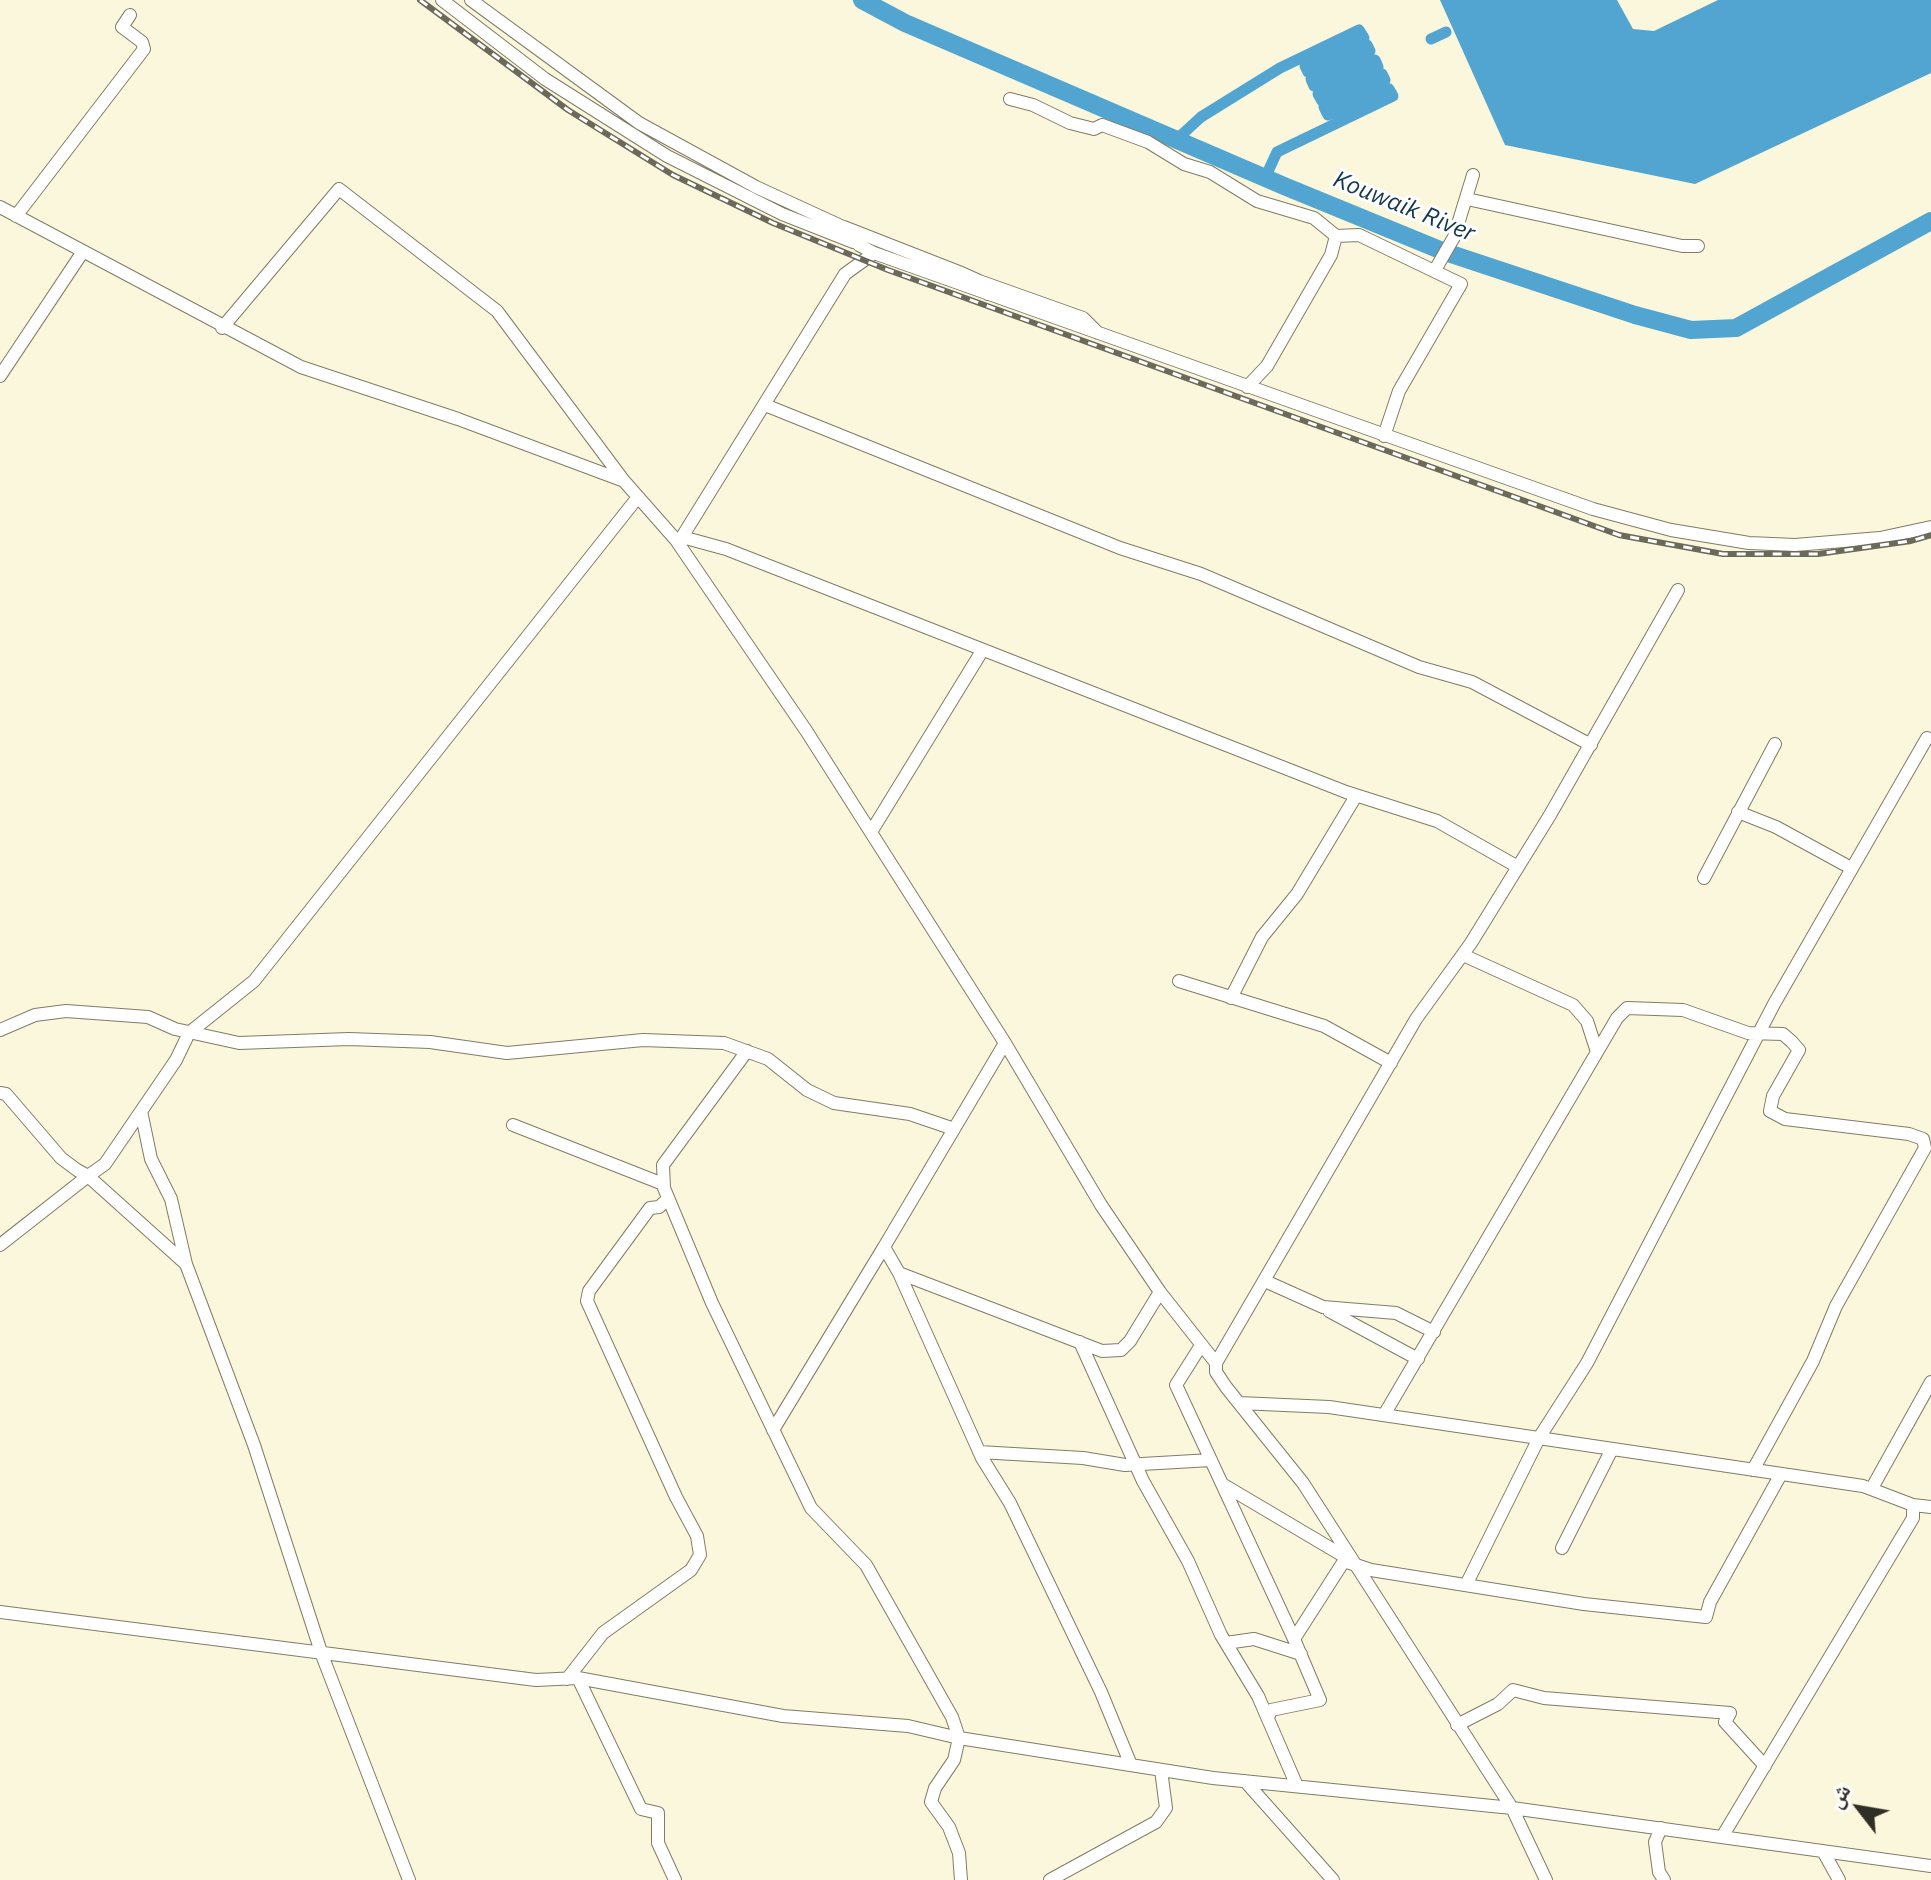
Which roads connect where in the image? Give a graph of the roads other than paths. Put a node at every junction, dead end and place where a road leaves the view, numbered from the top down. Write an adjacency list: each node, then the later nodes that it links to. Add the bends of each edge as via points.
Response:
1 (442, 0): 11 (street, via 545,79 667,156 782,214)
2 (471, 0): 9 (street, via 639,123)
3 (130, 15): 8 (street, via 122,27 144,49)
4 (1010, 99): 10 (street, via 1070,123 1094,129 1102,125 1148,142 1257,201 1314,218)
5 (1473, 175): 6 (street)
6 (1467, 199): 12 (street); 15 (street)
7 (0, 207): 8 (street)
8 (16, 216): 13 (street)
9 (841, 226): 11 (street); 16 (street)
10 (1336, 236): 15 (street, via 1359,235); 21 (street, via 1331,255 1267,366)
11 (859, 245): 14 (street)
12 (1698, 246)
13 (82, 253): 18 (street); 20 (street)
14 (874, 253): 17 (street); 22 (street, via 845,274)
15 (1435, 270): 23 (street, via 1461,284 1399,391)
16 (979, 281): 17 (street); 19 (street, via 1083,318)
17 (989, 294): 19 (street)
18 (222, 328): 24 (street, via 339,189 497,311); 25 (street, via 301,367)
19 (1099, 334): 21 (street)
20 (0, 376)
21 (1247, 387): 23 (street)
22 (765, 405): 29 (street); 34 (street, via 1120,548 1201,574 1419,667 1472,682)
23 (1384, 436): 28 (street, via 1593,509 1749,543 1880,538)
24 (601, 448): 25 (street, via 601,464); 26 (street)
25 (589, 470): 26 (street)
26 (624, 481): 27 (street)
27 (638, 497): 29 (street); 45 (street, via 254,981)
28 (1931, 527)
29 (679, 538): 31 (street, via 726,549); 37 (street)
30 (1678, 590): 34 (street)
31 (982, 651): 35 (street); 37 (street)
32 (1927, 738): 39 (street)
33 (1775, 744): 36 (street)
34 (1591, 745): 38 (street)
35 (1356, 796): 38 (street, via 1437,821); 43 (street, via 1297,894 1262,937)
36 (1738, 812): 39 (street); 40 (street)
37 (871, 832): 47 (street)
38 (1518, 867): 41 (street)
39 (1851, 868): 46 (street)
40 (1704, 878)
41 (1463, 955): 49 (street, via 1573,1005 1587,1021); 50 (street)
42 (1179, 981): 43 (street)
43 (1231, 998): 50 (street, via 1324,1026)
44 (0, 1030): 45 (street, via 35,1015 66,1011 148,1017)
45 (189, 1033): 48 (street, via 239,1043 430,1042 507,1053 643,1040 724,1043); 52 (street)
46 (1759, 1035): 49 (street, via 1683,1010 1627,1008); 74 (street, via 1587,1363); 79 (street, via 1783,1034 1799,1050 1770,1111 1785,1119 1909,1134 1923,1139 1925,1148 1836,1306 1813,1361)
47 (1005, 1043): 54 (street); 63 (street, via 1062,1143)
48 (747, 1051): 54 (street, via 834,1103 910,1114); 56 (street, via 669,1154 661,1172)
49 (1597, 1052): 65 (street)
50 (1391, 1063): 62 (street)
51 (0, 1093): 55 (street, via 16,1104 61,1158)
52 (141, 1111): 55 (street, via 105,1164); 60 (street)
53 (513, 1125): 56 (street)
54 (954, 1129): 59 (street)
55 (88, 1176): 58 (street); 60 (street)
56 (663, 1184): 57 (street)
57 (668, 1199): 73 (street); 93 (street, via 650,1208 587,1301 697,1536 700,1555 691,1570 603,1633)
58 (0, 1245)
59 (884, 1247): 61 (street); 73 (street)
60 (186, 1264): 92 (street, via 254,1445)
61 (899, 1273): 66 (street); 76 (street)
62 (1265, 1281): 64 (street); 69 (street)
63 (1160, 1292): 66 (street, via 1121,1350 1102,1351); 67 (street)
64 (1323, 1307): 65 (street, via 1396,1313); 68 (street)
65 (1434, 1332): 68 (street)
66 (1080, 1342): 78 (street)
67 (1200, 1347): 69 (street); 77 (street, via 1176,1385)
68 (1418, 1359): 72 (street)
69 (1216, 1363): 71 (street, via 1216,1372)
70 (1931, 1382): 82 (street)
71 (1239, 1403): 72 (street); 86 (street, via 1303,1483)
72 (1384, 1415): 74 (street)
73 (773, 1430): 96 (street, via 811,1508 882,1589)
74 (1539, 1438): 75 (street); 87 (street)
75 (1612, 1449): 79 (street); 85 (street)
76 (979, 1452): 78 (street); 97 (street, via 1010,1503)
77 (1211, 1460): 78 (street); 81 (street)
78 (1136, 1464): 90 (street)
79 (1753, 1470): 80 (street)
80 (1781, 1474): 82 (street); 87 (street, via 1706,1617)
81 (1222, 1484): 86 (street); 89 (street)
82 (1872, 1488): 83 (street)
83 (1913, 1505): 84 (street); 98 (street, via 1913,1518)
84 (1931, 1507)
85 (1562, 1548)
86 (1350, 1560): 87 (street, via 1371,1570); 89 (street, via 1344,1561); 95 (street)
87 (1466, 1585)
88 (0, 1612): 92 (street)
89 (1294, 1639): 91 (street)
90 (1226, 1643): 91 (street, via 1254,1639); 94 (street)
91 (1301, 1654): 94 (street, via 1320,1700 1271,1710)
92 (322, 1655): 93 (street, via 536,1680); 107 (street)
93 (573, 1678): 96 (street, via 783,1716 908,1726); 108 (street, via 641,1809 658,1813 658,1843)
94 (1268, 1718): 101 (street)
95 (1457, 1725): 98 (street, via 1513,1690 1544,1698 1730,1713 1725,1722); 102 (street)
96 (959, 1738): 97 (street); 109 (street, via 954,1760 931,1802 959,1853)
97 (1131, 1765): 99 (street)
98 (1765, 1766): 104 (street)
99 (1161, 1770): 100 (street); 110 (street, via 1166,1808 1156,1822)
100 (1245, 1781): 101 (street); 111 (street)
101 (1297, 1786): 102 (street)
102 (1512, 1808): 103 (street); 112 (street)
103 (1661, 1828): 104 (street); 113 (street, via 1655,1842)
104 (1722, 1837): 105 (street)
105 (1823, 1851): 106 (street); 114 (street)
106 (1931, 1866)
107 (409, 1880)
108 (675, 1880)
109 (961, 1880)
110 (1050, 1880)
111 (1333, 1880)
112 (1546, 1880)
113 (1664, 1880)
114 (1839, 1880)

